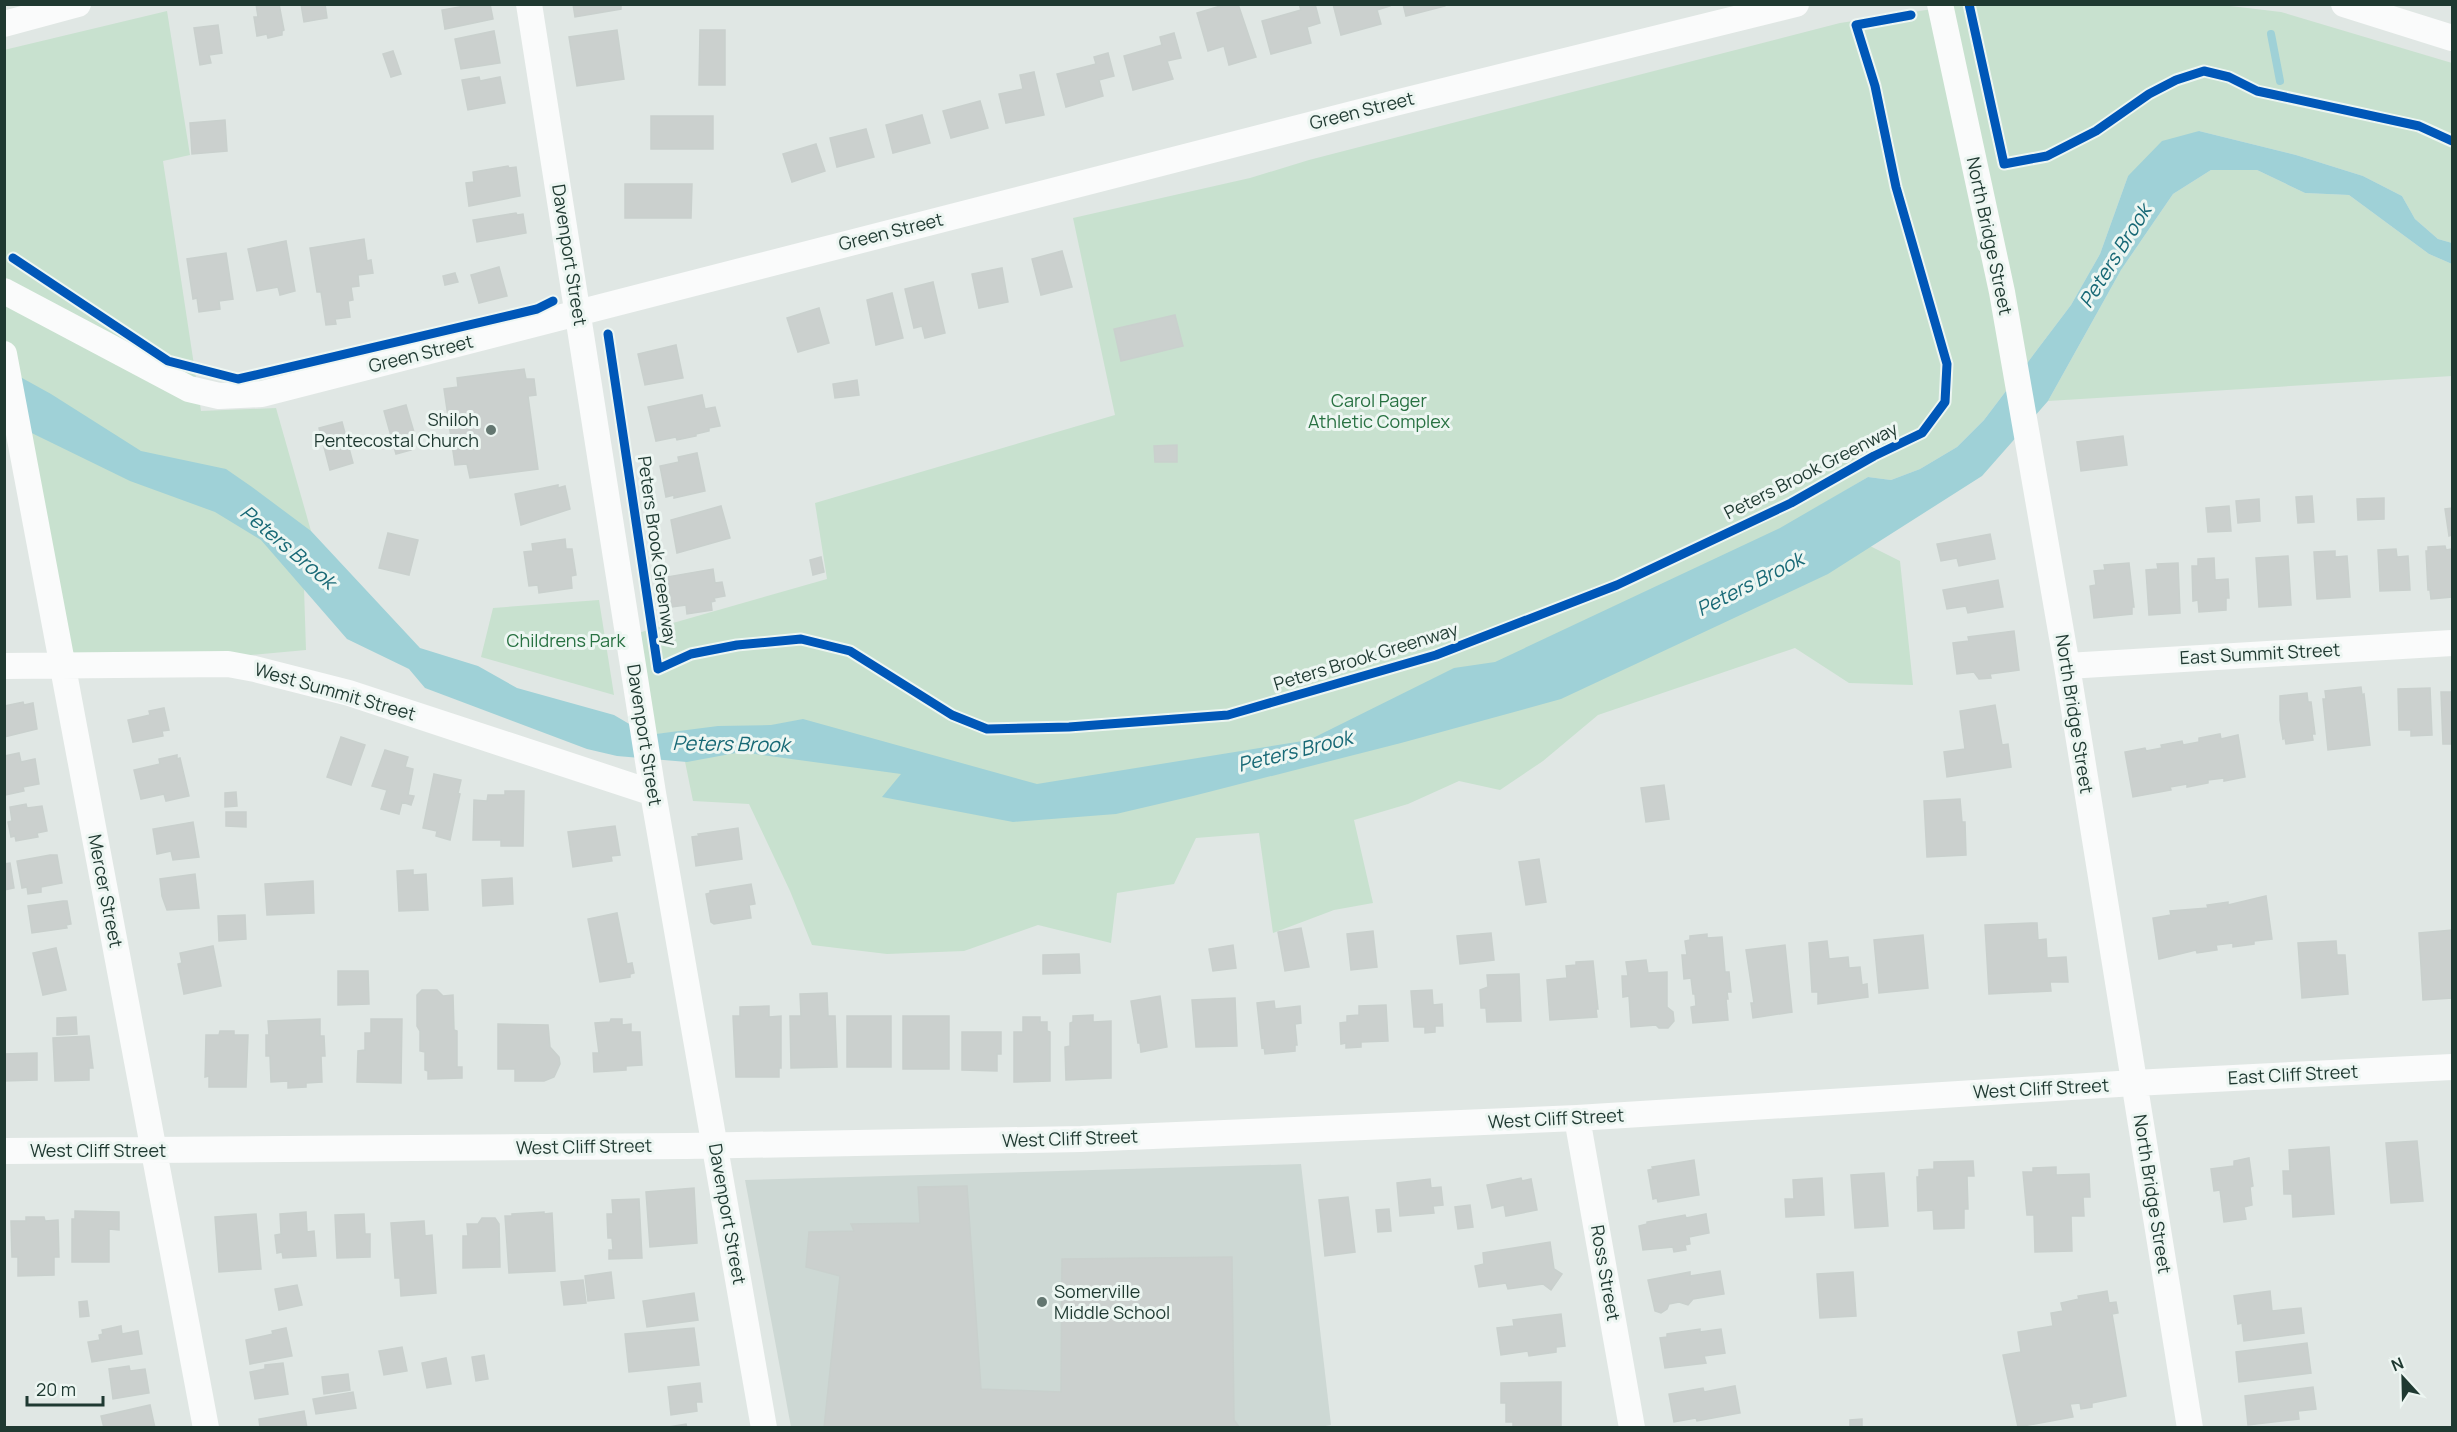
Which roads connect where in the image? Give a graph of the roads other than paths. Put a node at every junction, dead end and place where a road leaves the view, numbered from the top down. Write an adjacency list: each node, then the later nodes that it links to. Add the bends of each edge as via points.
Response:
1 (78, 4): 6 (street)
2 (529, 4): 9 (street, Davenport Street)
3 (1796, 4): 9 (street, Green Street)
4 (1940, 4): 14 (street, North Bridge Street, via 2002,292)
5 (2344, 4): 7 (street)
6 (4, 24)
7 (2452, 38)
8 (4, 291): 9 (street, Green Street, via 189,389 219,396 262,394)
9 (578, 314): 15 (street, Davenport Street)
10 (4, 354): 12 (street, Mercer Street)
11 (2452, 643): 14 (street, East Summit Street)
12 (62, 664): 13 (street, West Summit Street); 15 (street, West Summit Street, via 228,664 255,669); 20 (street, Mercer Street)
13 (4, 666)
14 (2067, 666): 17 (street, North Bridge Street)
15 (651, 780): 19 (street, Davenport Street)
16 (2452, 1067): 17 (street, East Cliff Street)
17 (2134, 1083): 18 (street, West Cliff Street); 25 (street, North Bridge Street)
18 (1577, 1118): 19 (street, West Cliff Street, via 1081,1139); 24 (street, Ross Street)
19 (715, 1146): 20 (street, West Cliff Street); 23 (street, Davenport Street)
20 (153, 1150): 21 (street, West Cliff Street); 22 (street, Mercer Street)
21 (4, 1151)
22 (206, 1428)
23 (764, 1428)
24 (1632, 1428)
25 (2190, 1428)

